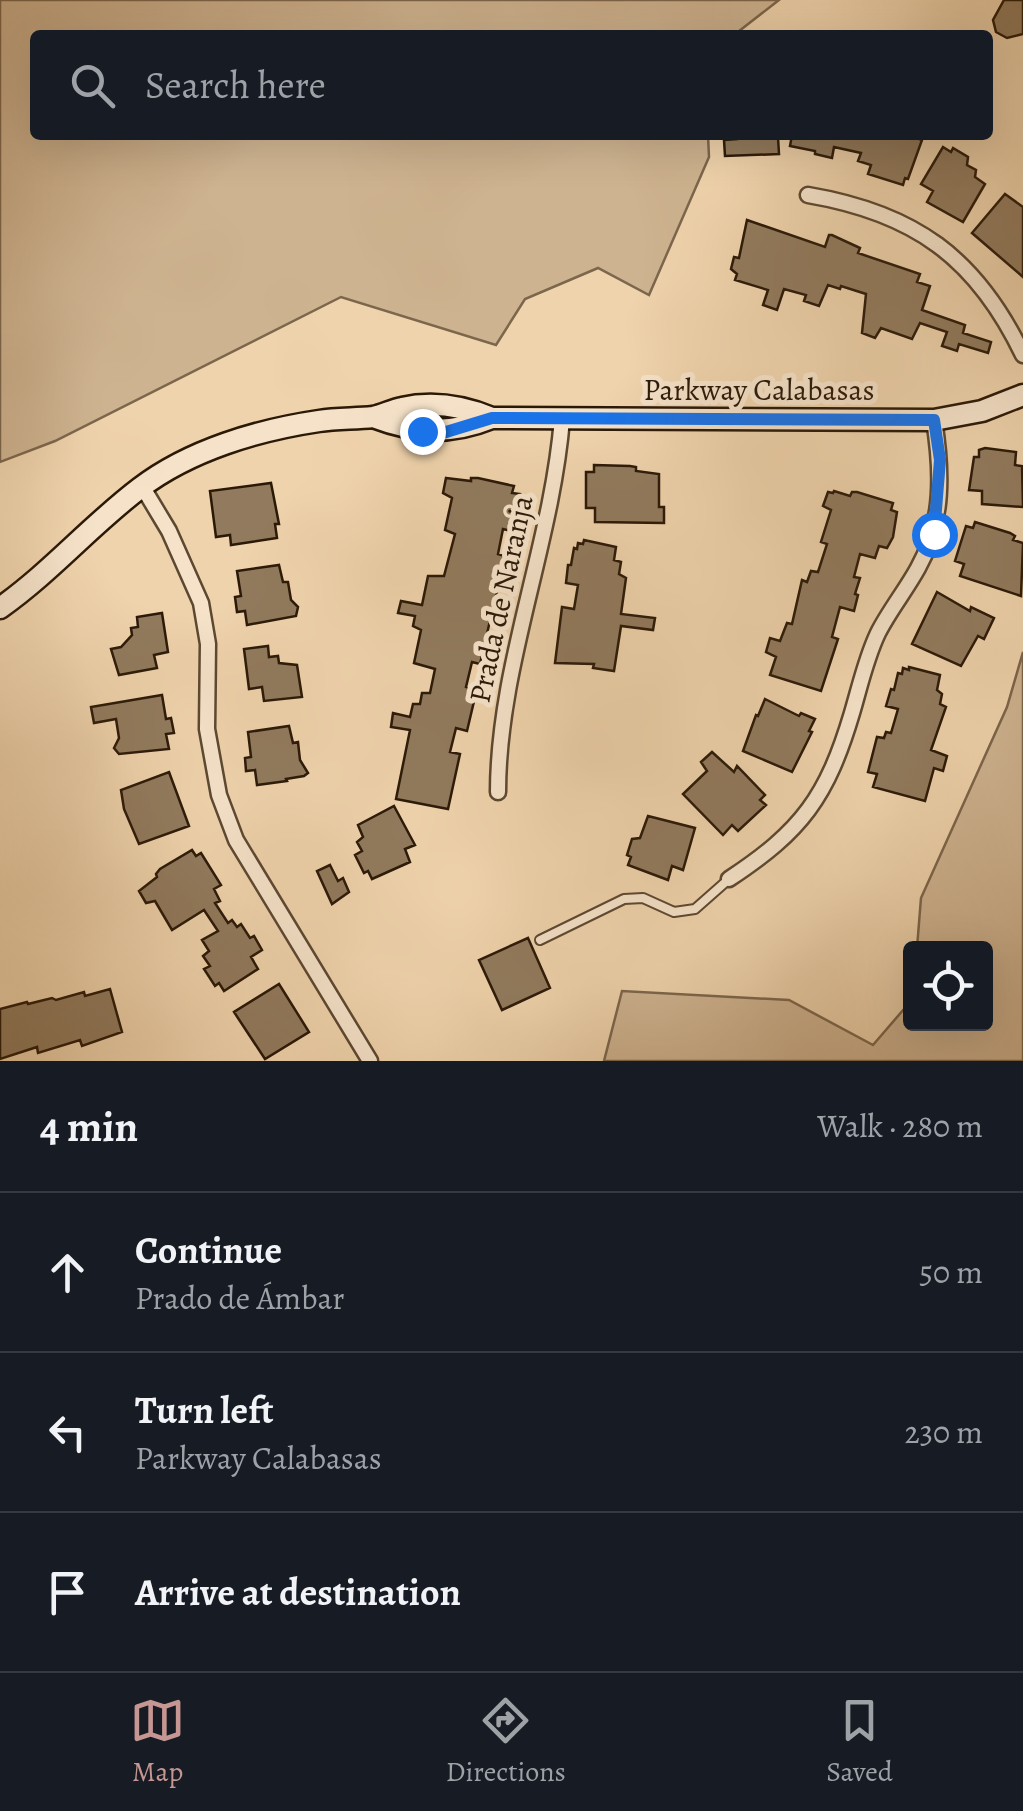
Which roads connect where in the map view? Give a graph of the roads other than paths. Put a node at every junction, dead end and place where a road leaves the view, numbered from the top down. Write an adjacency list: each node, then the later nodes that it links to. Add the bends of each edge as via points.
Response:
1 (808, 195): 2 (street, via 880,212 938,242 984,289)
2 (1023, 356)
3 (1023, 395): 5 (street, Parkway Calabasas)
4 (562, 418): 5 (street, Parkway Calabasas); 6 (street, Parkway Calabasas, via 492,418 440,404 312,422 218,446); 8 (street, Prada de Naranja, via 556,478 498,744)
5 (934, 420): 9 (street, via 940,460 934,534 878,633 832,772 792,832)
6 (142, 486): 7 (street, Parkway Calabasas); 11 (street, via 201,603 208,644 207,729 219,795 236,840)
7 (0, 608)
8 (498, 792)
9 (728, 879): 10 (lane, via 695,909 674,912 642,898 624,900)
10 (540, 940)
11 (370, 1061)

